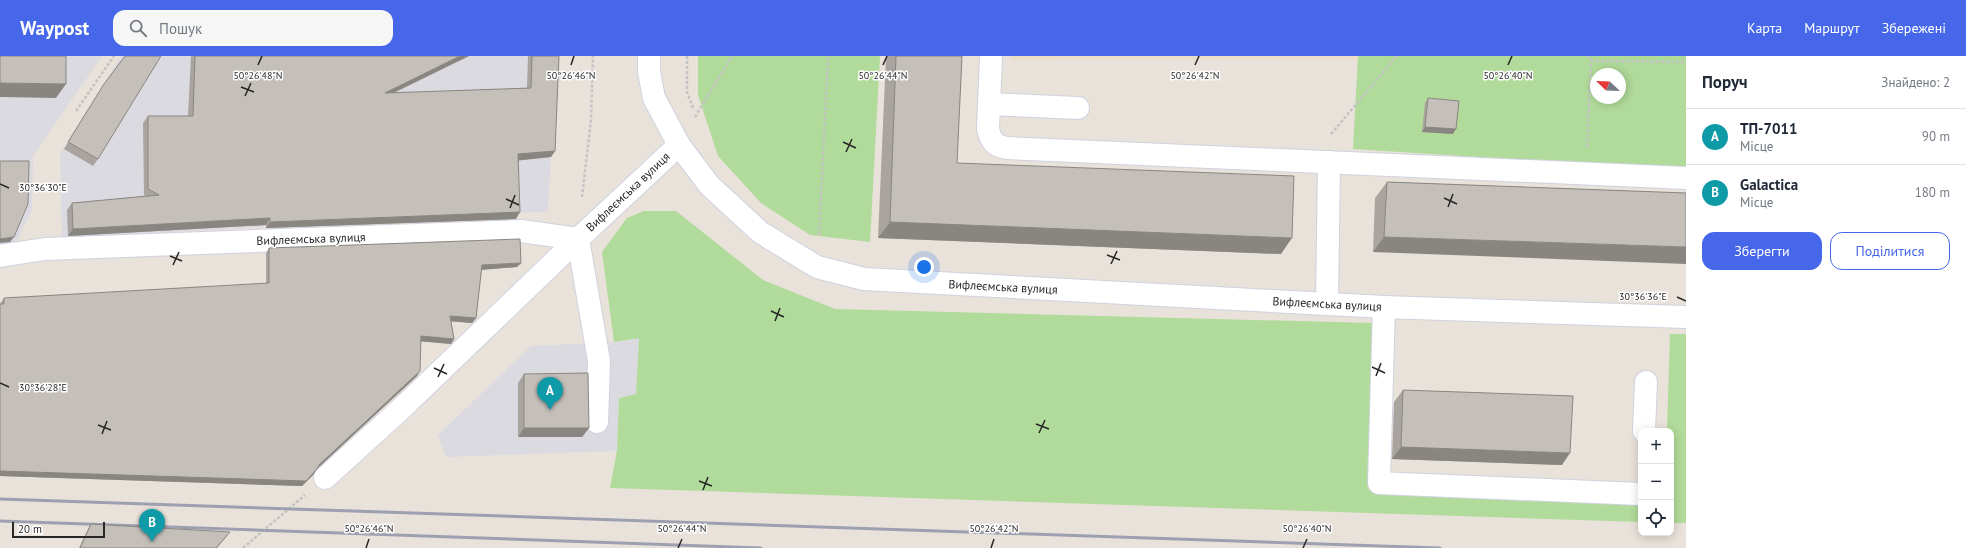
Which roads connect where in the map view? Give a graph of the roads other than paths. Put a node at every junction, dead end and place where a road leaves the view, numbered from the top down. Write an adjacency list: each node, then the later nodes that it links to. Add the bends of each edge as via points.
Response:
1 (649, 56): 5 (street, via 654,98)
2 (991, 56): 3 (street)
3 (989, 104): 4 (street); 6 (street, via 988,129 991,141 1007,148)
4 (1078, 108)
5 (679, 145): 8 (street, Вифлеємська вулиця); 10 (street, Вифлеємська вулиця, via 708,186 760,232 817,267 864,279)
6 (1318, 162): 7 (street); 10 (street)
7 (1686, 178)
8 (578, 239): 9 (street, Вифлеємська вулиця, via 521,231 45,249); 14 (street, via 599,361); 16 (street)
9 (0, 256)
10 (1327, 304): 11 (street, Вифлеємська вулиця)
11 (1384, 307): 12 (street, Вифлеємська вулиця); 17 (street, via 1379,483)
12 (1686, 317)
13 (1646, 382): 15 (street)
14 (597, 422)
15 (1644, 428)
16 (325, 478)
17 (1638, 494)

